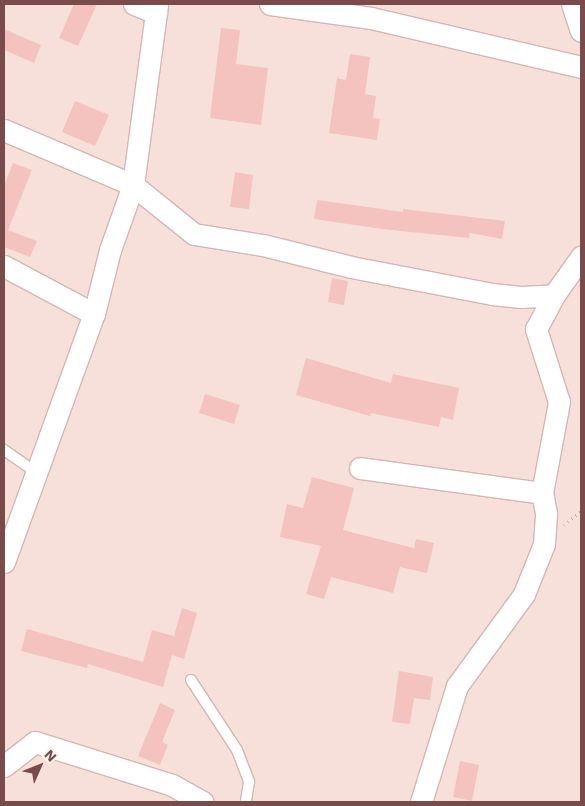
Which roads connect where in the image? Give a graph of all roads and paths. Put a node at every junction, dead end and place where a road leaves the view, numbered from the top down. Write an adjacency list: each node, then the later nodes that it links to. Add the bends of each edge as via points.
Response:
1 (134, 4): 4 (street)
2 (270, 4): 5 (street)
3 (572, 4): 6 (street)
4 (157, 8): 9 (street)
5 (371, 11): 7 (street)
6 (581, 31)
7 (581, 67)
8 (4, 130): 9 (street)
9 (133, 185): 12 (street, via 194,234 263,245 351,267 492,294 521,297); 13 (street, via 110,250)
10 (581, 257): 12 (street)
11 (4, 266): 13 (street)
12 (554, 295): 17 (street, via 536,329 559,402)
13 (94, 314): 16 (street)
14 (4, 450): 16 (lane)
15 (360, 468): 17 (street)
16 (38, 474): 18 (street)
17 (542, 492): 23 (street, via 546,512 544,544 524,594 457,686)
18 (4, 562)
19 (191, 680): 22 (lane, via 237,750 249,782)
20 (4, 766): 21 (street, via 35,742 172,785)
21 (203, 802)
22 (246, 802)
23 (421, 802)

